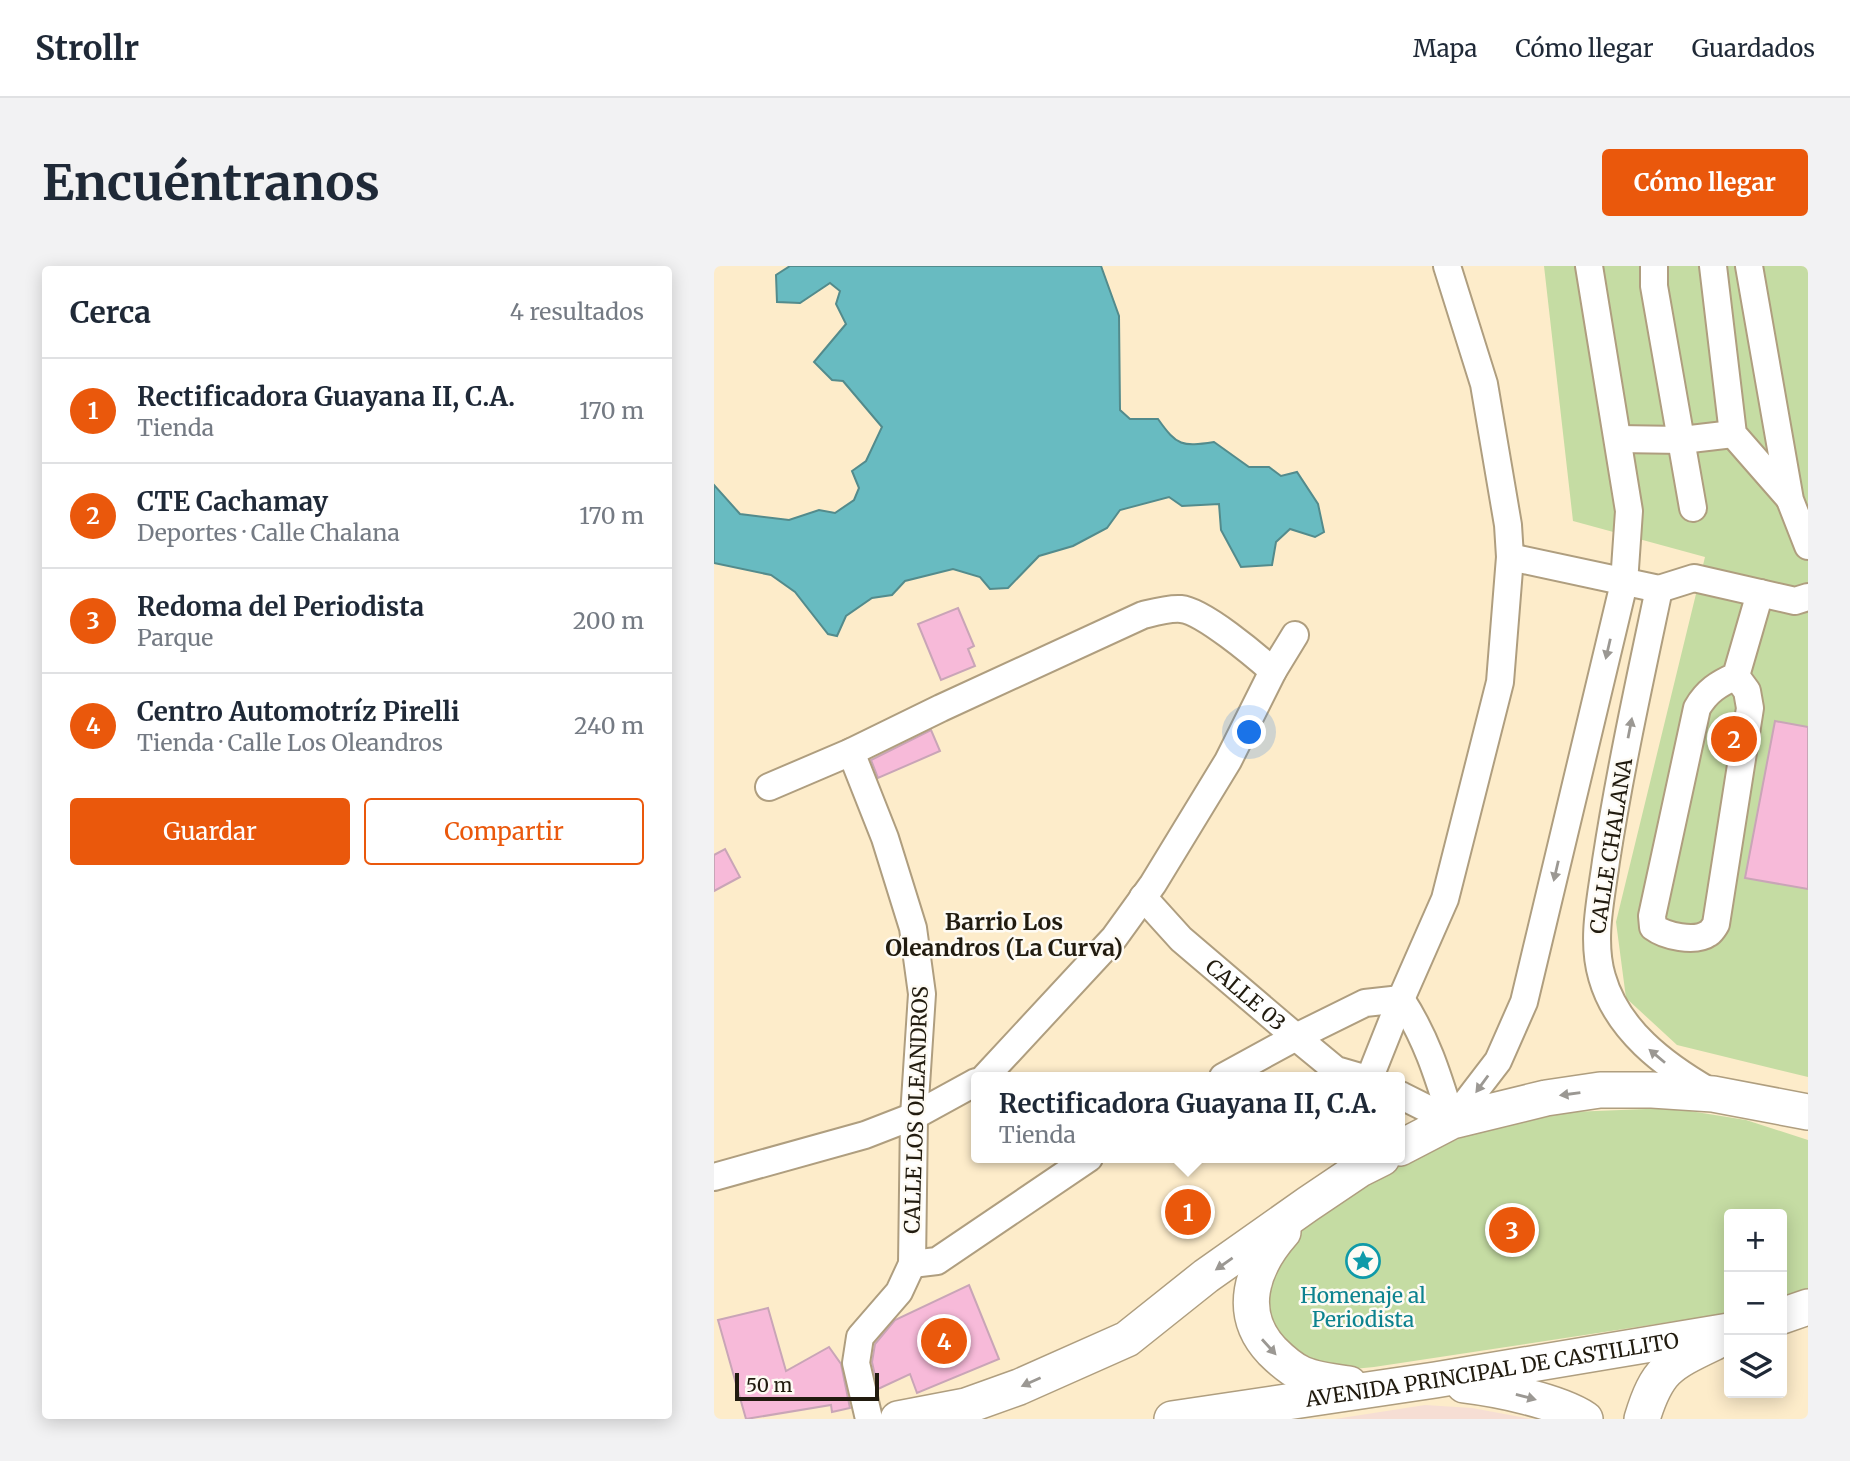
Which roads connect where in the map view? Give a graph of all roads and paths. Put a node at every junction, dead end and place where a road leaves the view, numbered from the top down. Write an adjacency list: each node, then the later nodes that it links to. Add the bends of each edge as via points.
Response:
1 (1447, 266): 12 (street, via 1485,384)
2 (1589, 266): 7 (street, CALLE CHALANA)
3 (1654, 266): 8 (street)
4 (1713, 266): 6 (street)
5 (1749, 266): 9 (street)
6 (1734, 434): 8 (street); 9 (street)
7 (1618, 439): 8 (street); 13 (street, CALLE CHALANA, via 1629,512)
8 (1682, 440): 10 (street)
9 (1799, 505): 11 (street)
10 (1693, 508)
11 (1808, 546)
12 (1510, 557): 13 (street); 23 (street, via 1500,682 1445,900)
13 (1624, 583): 14 (street); 34 (street, CALLE CHALANA, one-way to 34, via 1524,1002 1498,1061)
14 (1659, 589): 15 (street, via 1694,578); 30 (street, CALLE CHALANA, one-way to 14, via 1644,1045 1619,1012 1602,978 1596,943 1614,808)
15 (1760, 593): 16 (street, via 1794,601); 19 (street)
16 (1808, 597)
17 (1295, 635): 18 (street)
18 (1273, 671): 20 (street, via 1199,616 1183,609 1162,611 1143,615); 22 (street, via 1228,761)
19 (1736, 676): 19 (street, via 1718,684 1697,708 1652,916 1653,927 1662,933 1700,937 1716,924 1750,708 1747,691)
20 (852, 751): 21 (street); 33 (street, CALLE LOS OLEANDROS, via 913,928 922,994)
21 (769, 787)
22 (1143, 897): 24 (street, CALLE 03, via 1181,939); 25 (street, via 1114,938)
23 (1401, 999): 24 (street, via 1365,1003); 28 (street); 34 (street, via 1420,1028)
24 (1296, 1037): 26 (street); 27 (street, CALLE 03)
25 (990, 1072)
26 (1232, 1072)
27 (1343, 1072)
28 (1372, 1072)
29 (971, 1085): 33 (street)
30 (1713, 1094): 32 (main road); 34 (main road, one-way to 34, via 1601,1090)
31 (1405, 1098): 34 (street)
32 (1808, 1112)
33 (915, 1116): 38 (street, via 865,1135); 40 (street, CALLE LOS OLEANDROS)
34 (1452, 1121): 35 (main road)
35 (1405, 1145)
36 (1083, 1163): 40 (street, via 937,1261)
37 (1372, 1163): 39 (main road)
38 (714, 1177)
39 (1308, 1204): 47 (main road, one-way to 47, via 1272,1244 1256,1271 1251,1295 1253,1322 1262,1340 1302,1374 1332,1382); 49 (main road, one-way to 49, via 1126,1339 966,1406)
40 (912, 1264): 48 (street, CALLE LOS OLEANDROS, via 899,1292 860,1337 856,1363)
41 (1808, 1307): 42 (main road)
42 (1787, 1314)
43 (1808, 1318): 44 (main road)
44 (1787, 1321)
45 (1724, 1335): 47 (main road, AVENIDA PRINCIPAL DE CASTILLITO)
46 (1727, 1335): 52 (main road, via 1662,1373 1650,1391)
47 (1435, 1380): 50 (main road, AVENIDA PRINCIPAL DE CASTILLITO); 51 (main road, one-way to 51, via 1540,1401)
48 (869, 1419)
49 (898, 1419)
50 (1172, 1419)
51 (1585, 1419)
52 (1642, 1419)

